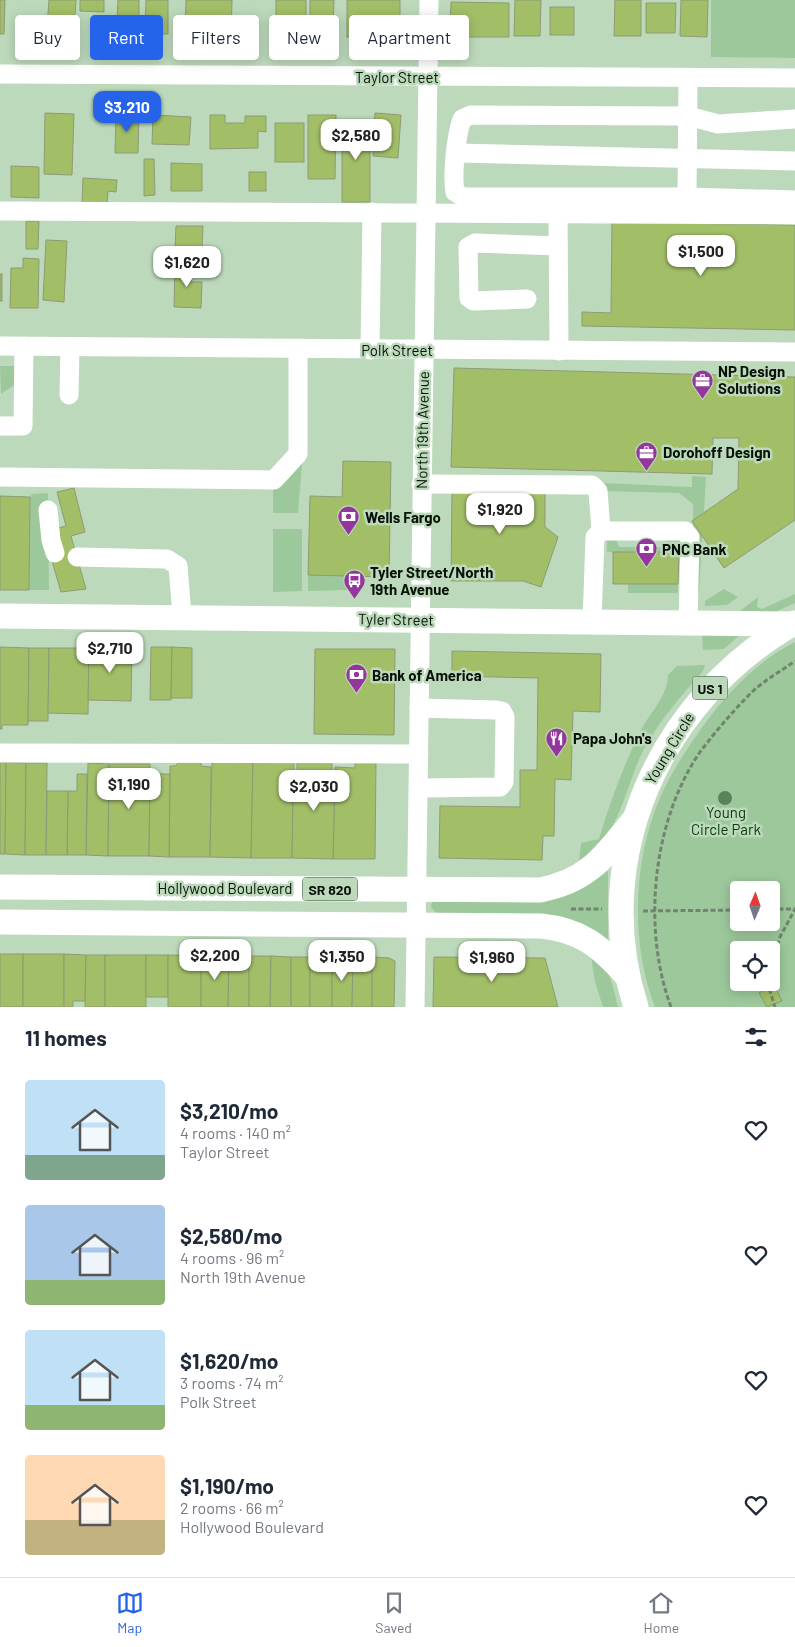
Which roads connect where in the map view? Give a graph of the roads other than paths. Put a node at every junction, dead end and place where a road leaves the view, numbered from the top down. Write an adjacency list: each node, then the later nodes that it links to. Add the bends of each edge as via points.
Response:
1 (429, 0): 3 (street, North 19th Avenue)
2 (0, 74): 3 (street, Taylor Street)
3 (428, 77): 4 (street, Taylor Street); 15 (street, North 19th Avenue)
4 (688, 78): 5 (street, Taylor Street); 6 (street)
5 (795, 78)
6 (688, 116): 7 (street, via 718,124); 8 (street, via 471,115 462,119); 9 (street)
7 (795, 118)
8 (457, 153): 9 (street); 11 (street, via 453,183 455,192 464,197)
9 (688, 158): 10 (street); 11 (street)
10 (795, 161)
11 (687, 197): 12 (street)
12 (795, 200)
13 (0, 211): 14 (street)
14 (372, 212): 15 (street); 24 (street)
15 (426, 213): 16 (street); 25 (street, North 19th Avenue)
16 (558, 213): 17 (street); 18 (street)
17 (795, 215)
18 (558, 246): 19 (street, via 475,243 468,247 469,298 473,301); 26 (street)
19 (527, 300)
20 (0, 346): 21 (street, Polk Street)
21 (24, 346): 22 (street, Polk Street); 29 (street, via 23,426)
22 (70, 346): 23 (street, Polk Street); 28 (street)
23 (298, 349): 24 (street, Polk Street); 30 (street, via 298,454 274,480)
24 (370, 350): 25 (street, Polk Street)
25 (424, 350): 26 (street, Polk Street); 31 (street, North 19th Avenue)
26 (558, 351): 27 (street, Polk Street)
27 (795, 352)
28 (69, 395)
29 (0, 426)
30 (0, 477)
31 (421, 484): 33 (street, via 592,485 598,491); 38 (street, North 19th Avenue)
32 (48, 510): 34 (street)
33 (601, 531): 39 (street, via 595,537); 40 (street, via 684,532 690,537)
34 (55, 552)
35 (77, 558): 37 (street, via 167,558 178,566)
36 (0, 616): 37 (main road, Tyler Street)
37 (182, 616): 38 (main road, Tyler Street)
38 (419, 619): 39 (main road, Tyler Street); 42 (street, North 19th Avenue)
39 (592, 622): 40 (main road, Tyler Street)
40 (688, 623): 41 (main road, Tyler Street)
41 (794, 624): 46 (main road, Young Circle / US 1, via 740,659 690,712 651,774)
42 (419, 708): 44 (street, North 19th Avenue); 45 (street, via 496,710 502,711 505,717 505,774 500,787)
43 (0, 753): 44 (street)
44 (419, 754): 45 (street, North 19th Avenue)
45 (419, 788): 48 (street, North 19th Avenue)
46 (633, 821): 48 (main road, Hollywood Boulevard / SR 820, via 597,863 580,877 558,886 516,891); 51 (main road, Young Circle / US 1, via 622,877 621,929)
47 (0, 887): 48 (main road, Hollywood Boulevard / SR 820)
48 (416, 889): 50 (street, North 19th Avenue)
49 (0, 922): 50 (main road)
50 (416, 927): 51 (main road, via 560,928 596,945); 52 (street, North 19th Avenue)
51 (627, 976): 53 (main road, Young Circle / US 1)
52 (415, 1007)
53 (636, 1007)

